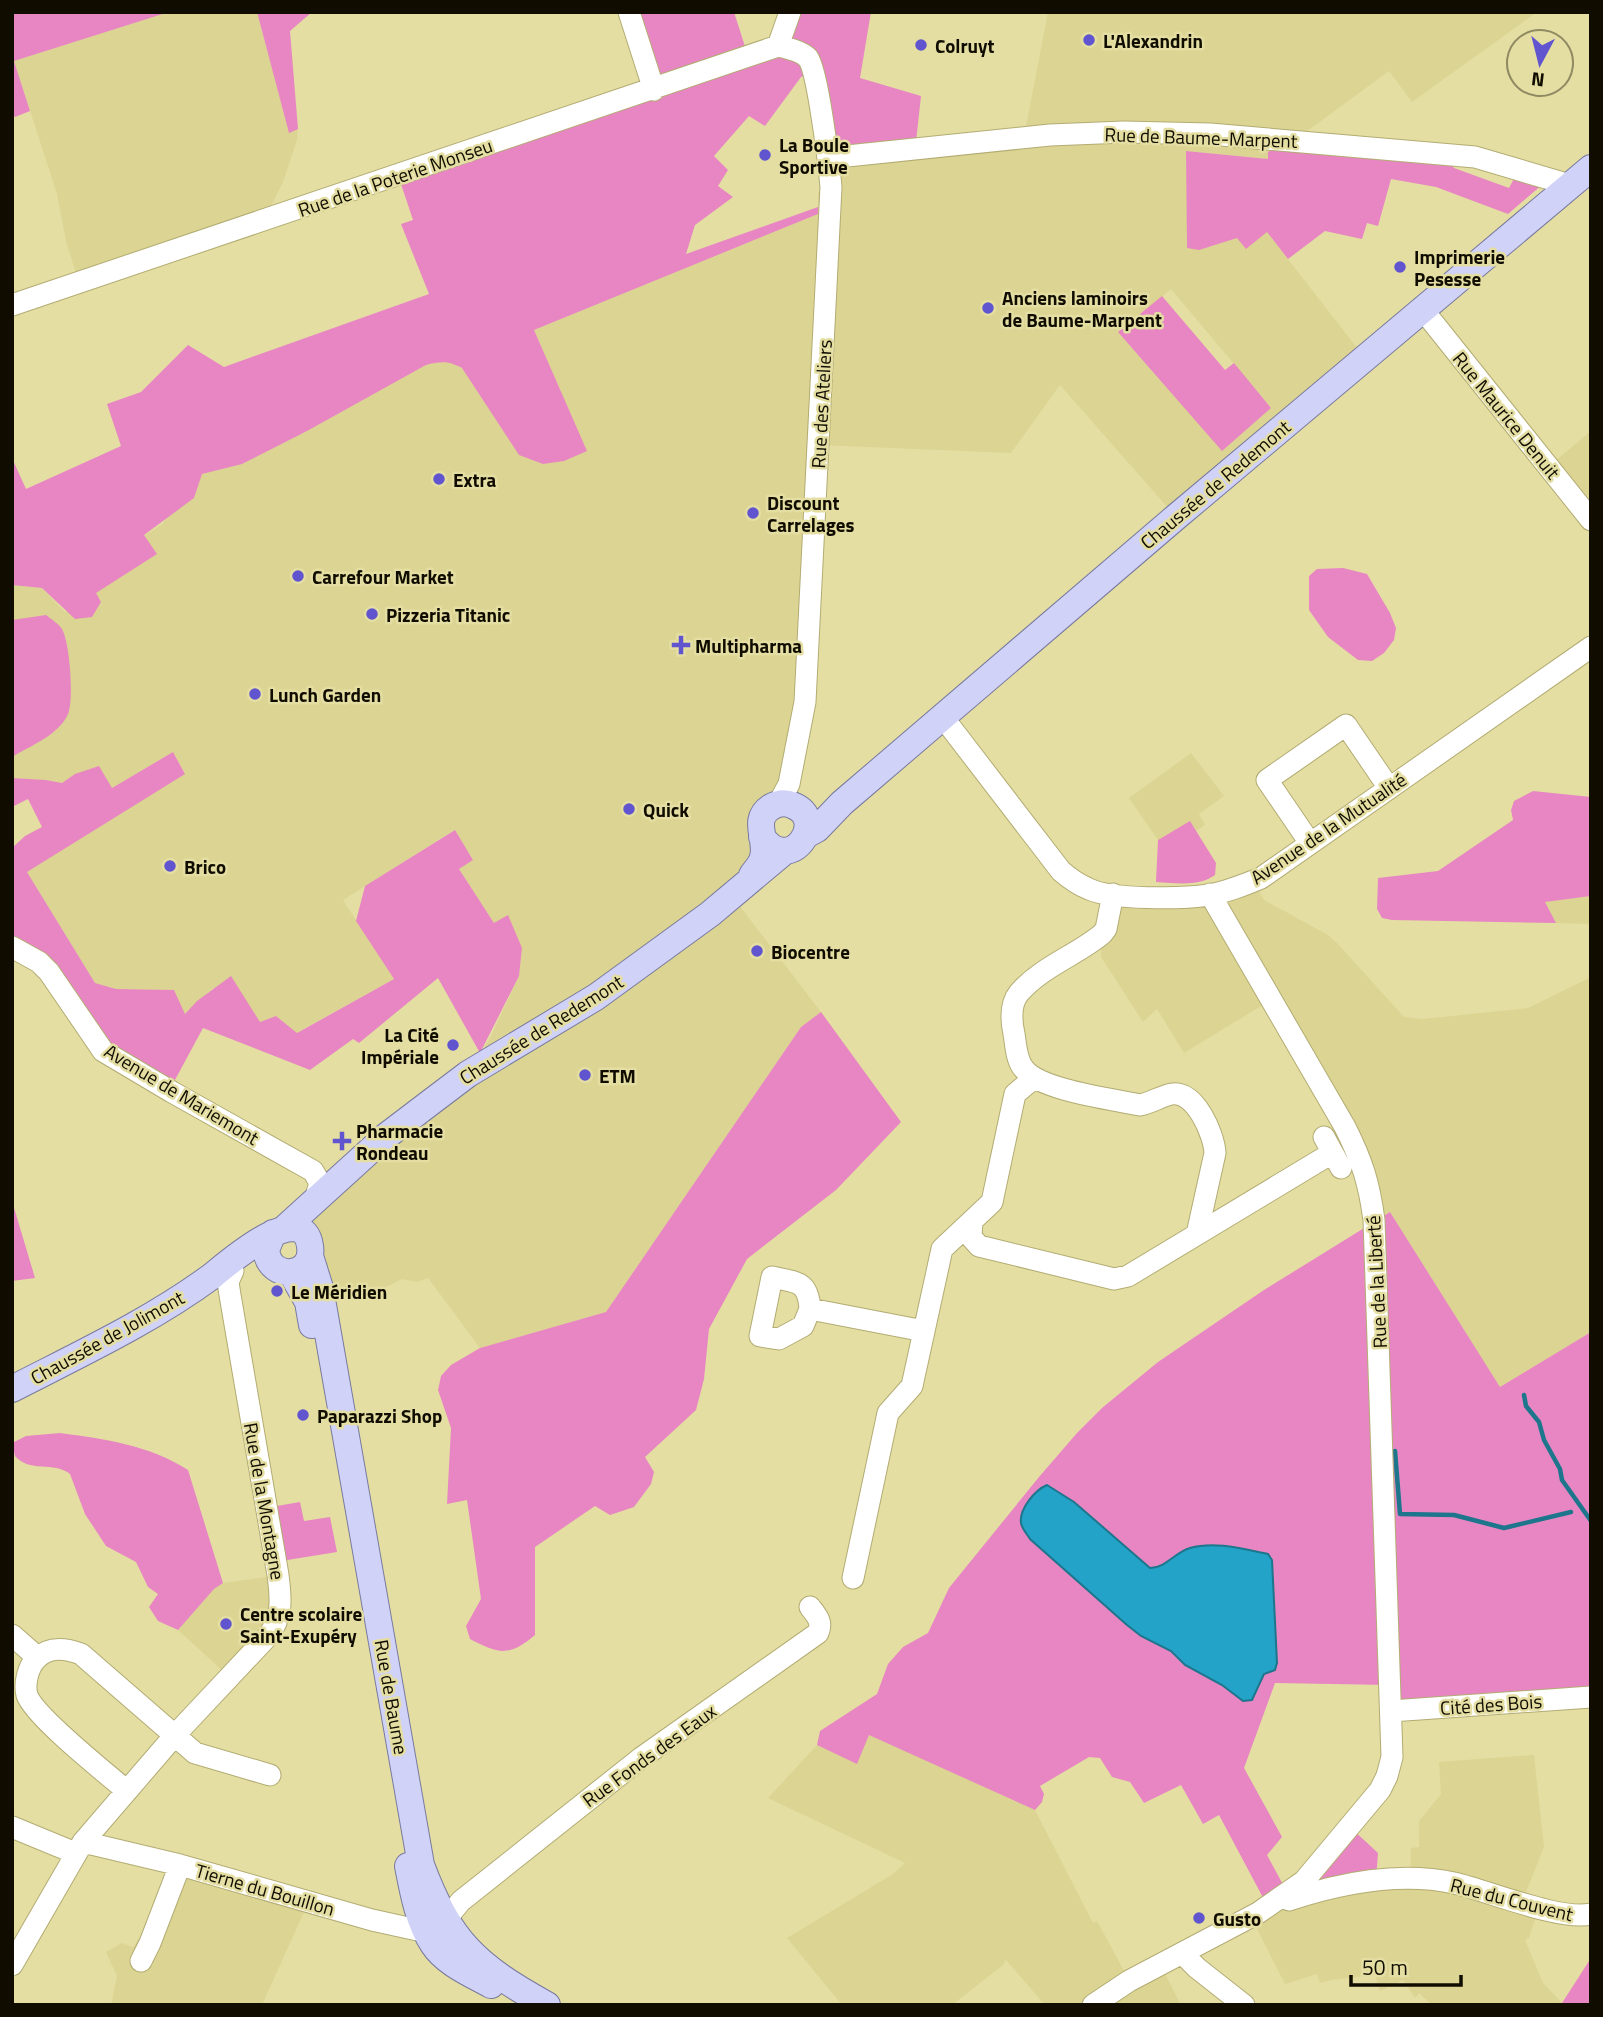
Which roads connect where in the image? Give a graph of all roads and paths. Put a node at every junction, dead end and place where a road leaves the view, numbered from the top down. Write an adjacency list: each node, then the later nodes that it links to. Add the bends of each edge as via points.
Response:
1 (629, 12): 4 (street)
2 (790, 12): 3 (street)
3 (778, 46): 4 (street, Rue de la Poterie Monseu); 5 (street, Rue des Ateliers, via 804,54 810,61)
4 (654, 90): 8 (street, Rue de la Poterie Monseu)
5 (828, 158): 7 (street, Rue de Baume-Marpent, via 1050,135 1210,134 1475,157); 14 (street, Rue des Ateliers, via 831,209 806,691)
6 (1591, 168): 7 (main road, Chaussée de Redemont)
7 (1570, 185): 9 (main road, Chaussée de Redemont)
8 (12, 305)
9 (1423, 310): 10 (street, Rue Maurice Denuit); 12 (main road, Chaussée de Redemont)
10 (1591, 520)
11 (1591, 647): 13 (street, Avenue de la Mutualité)
12 (942, 716): 14 (main road, Chaussée de Redemont, via 842,803 813,811); 17 (street, Avenue de la Mutualité, via 1066,875 1090,890)
13 (1389, 788): 15 (street, Avenue de la Mutualité); 15 (street, via 1346,725 1267,780)
14 (794, 808): 16 (main road, via 798,846); 16 (main road, Chaussée de Redemont, via 769,808 762,817 760,830)
15 (1310, 843): 18 (street, Avenue de la Mutualité, via 1261,878)
16 (774, 844): 21 (main road, Chaussée de Redemont, via 750,878 710,914 596,997 468,1074)
17 (1112, 894): 18 (street, Avenue de la Mutualité, via 1172,898); 20 (street, via 1102,934 1030,983 1014,1002 1012,1022 1020,1063)
18 (1210, 894): 39 (street, Rue de la Liberté, via 1345,1127 1369,1184)
19 (12, 947): 23 (street, Avenue de Mariemont, via 49,972 103,1051)
20 (1034, 1078): 26 (street, via 1015,1094 992,1202); 27 (street, via 1140,1105 1171,1094 1190,1098 1215,1140)
21 (396, 1129): 23 (street, via 377,1135 339,1170 329,1174); 24 (main road, Chaussée de Redemont)
22 (1332, 1153): 27 (street)
23 (313, 1171): 25 (street, via 320,1183)
24 (336, 1183): 25 (main road, Chaussée de Redemont); 28 (main road, Chaussée de Redemont)
25 (314, 1203): 28 (main road, Chaussée de Redemont)
26 (972, 1221): 27 (street, via 971,1237 979,1245 1114,1279 1128,1276); 32 (street, via 942,1249)
27 (1197, 1234)
28 (290, 1249): 29 (main road, Chaussée de Jolimont); 30 (main road, Chaussée de Jolimont); 48 (main road, Rue de Baume, via 320,1288 421,1865)
29 (233, 1271): 30 (main road, Chaussée de Jolimont); 40 (street, Rue de la Montagne, via 228,1282 280,1609 276,1626)
30 (201, 1284): 33 (main road, Chaussée de Jolimont)
31 (810, 1309): 32 (street)
32 (924, 1331): 34 (street, via 912,1386 888,1413)
33 (12, 1389)
34 (853, 1578)
35 (810, 1608): 48 (street, Rue Fonds des Eaux, via 819,1619 818,1633 641,1758)
36 (12, 1635): 37 (street)
37 (37, 1657): 40 (street, via 58,1648 81,1654); 42 (street, via 31,1666 27,1695 39,1714)
38 (1591, 1697): 39 (street, Cité des Bois)
39 (1391, 1711): 46 (street, Rue du Couvent, via 1392,1757 1380,1790 1312,1875)
40 (175, 1735): 41 (street, via 195,1753); 42 (street, Rue de la Montagne)
41 (270, 1775)
42 (128, 1791): 44 (street, Rue de la Montagne)
43 (12, 1827): 44 (street, Tierne du Bouillon)
44 (79, 1848): 45 (street, Tierne du Bouillon); 51 (street, Rue de la Montagne)
45 (180, 1865): 48 (street, Tierne du Bouillon, via 372,1920); 50 (street)
46 (1268, 1907): 47 (street, Rue du Couvent, via 1355,1882 1432,1880 1570,1916); 49 (street, Rue du Couvent)
47 (1591, 1914)
48 (438, 1921): 52 (main road, via 458,1966); 53 (main road, Rue de Baume, via 487,1968)
49 (1182, 1953): 54 (street, Rue du Couvent); 55 (street)
50 (141, 1961)
51 (12, 1965)
52 (526, 2005)
53 (547, 2005)
54 (1093, 2005)
55 (1244, 2005)

